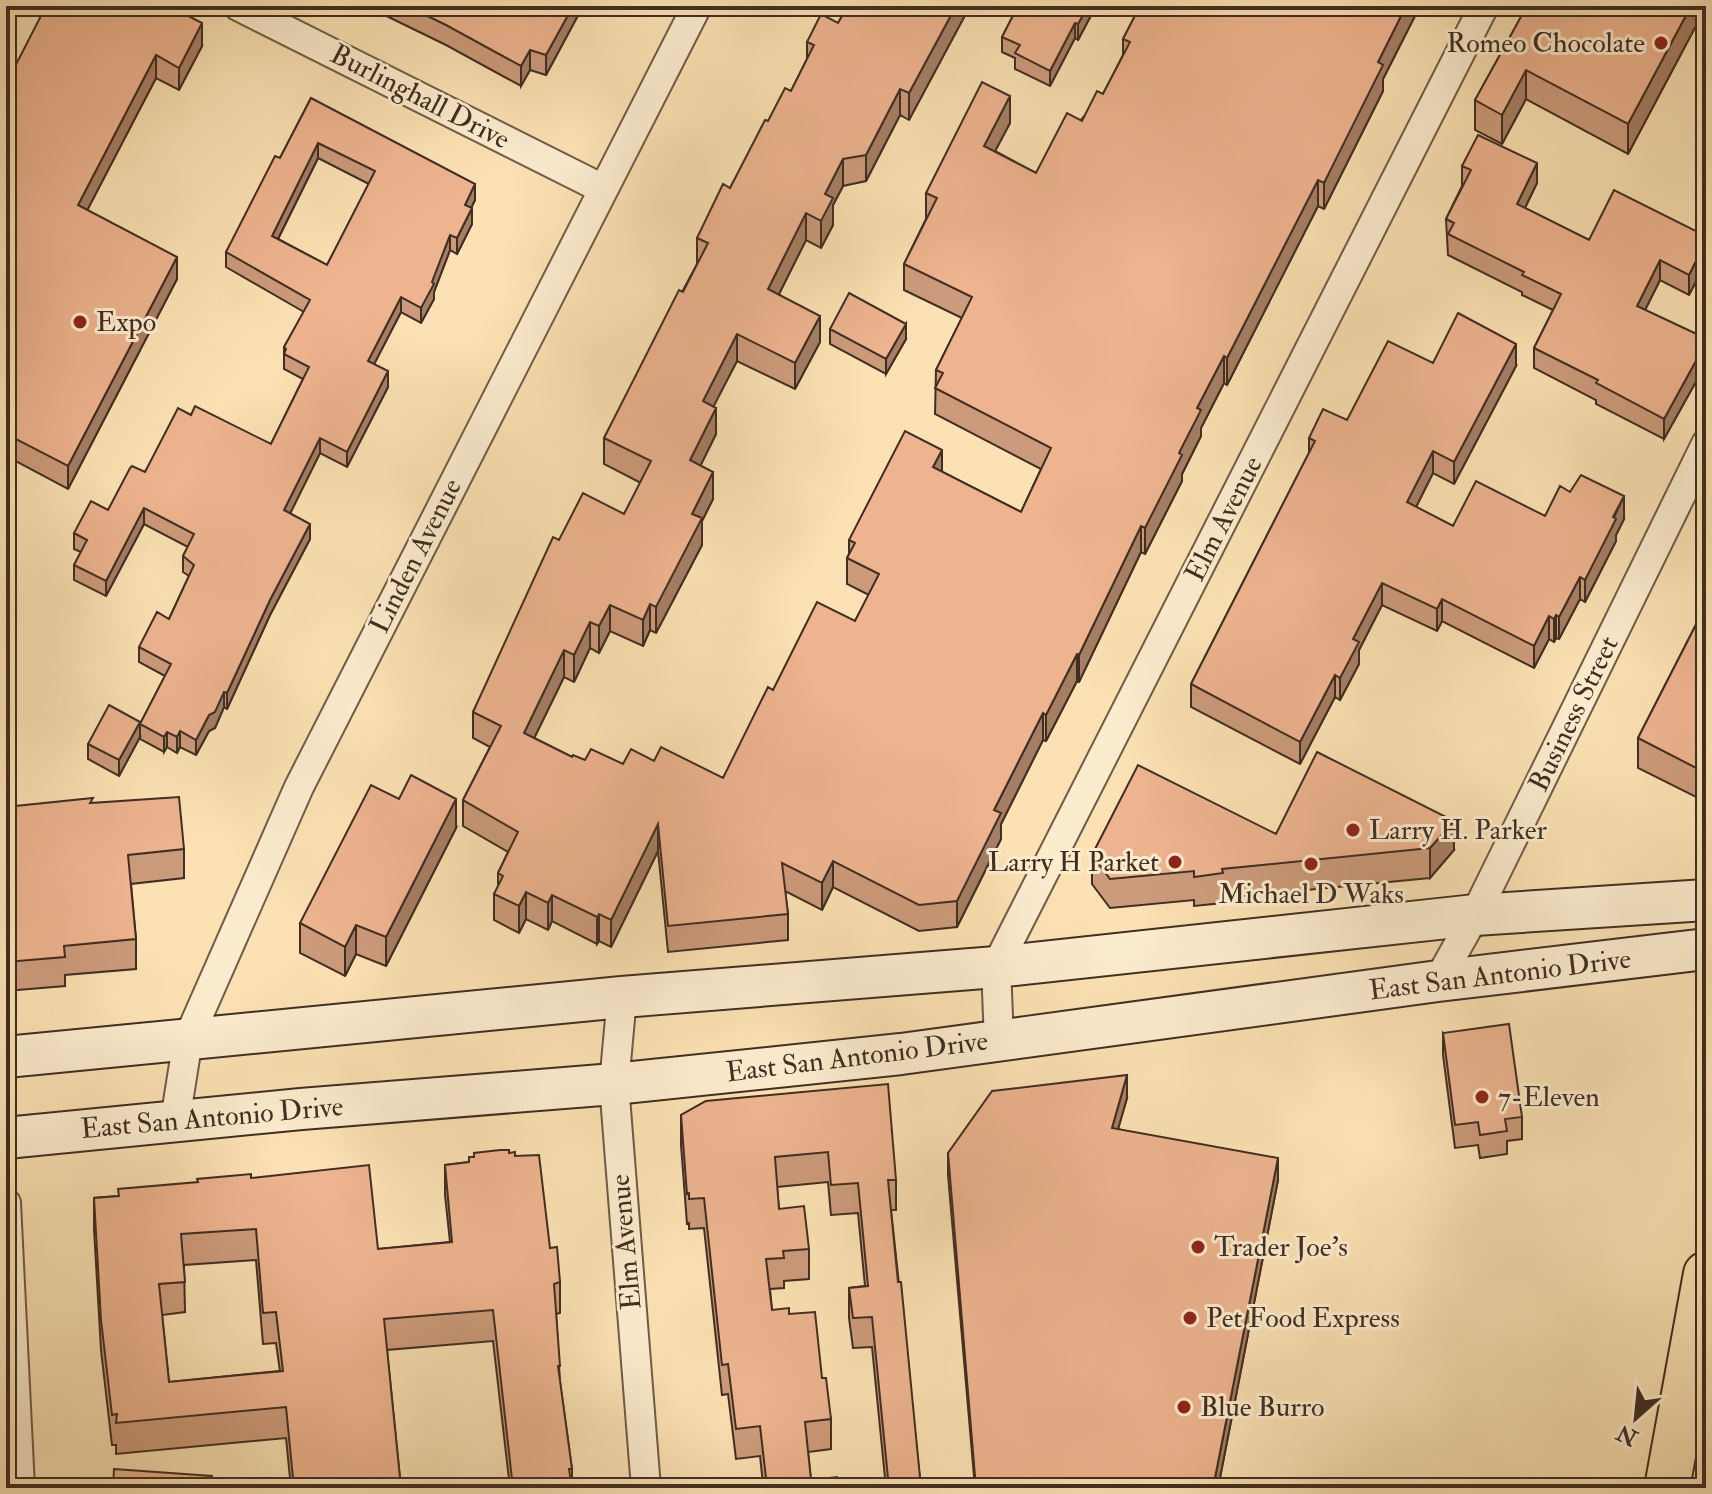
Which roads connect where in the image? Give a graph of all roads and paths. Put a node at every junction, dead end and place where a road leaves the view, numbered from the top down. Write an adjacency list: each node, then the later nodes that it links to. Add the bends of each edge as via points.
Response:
1 (238, 6): 4 (street, Burlinghall Drive)
2 (697, 6): 4 (street, Linden Avenue)
3 (1484, 6): 9 (street, Elm Avenue)
4 (603, 189): 12 (street, Linden Avenue, via 299,787)
5 (1706, 444): 7 (street, Business Street)
6 (1706, 900): 7 (main road, East San Antonio Drive)
7 (1475, 915): 9 (main road, East San Antonio Drive); 10 (street, Business Street)
8 (1706, 949): 10 (main road, East San Antonio Drive)
9 (996, 967): 11 (main road, East San Antonio Drive); 13 (street, Elm Avenue)
10 (1438, 981): 13 (main road, East San Antonio Drive)
11 (622, 997): 12 (main road, East San Antonio Drive); 15 (street, Elm Avenue)
12 (188, 1039): 14 (main road, East San Antonio Drive); 16 (street, Linden Avenue)
13 (999, 1041): 15 (main road, East San Antonio Drive)
14 (6, 1057)
15 (614, 1084): 16 (main road, East San Antonio Drive); 21 (street, Elm Avenue)
16 (175, 1121): 17 (main road, East San Antonio Drive)
17 (6, 1138)
18 (6, 1203): 20 (street)
19 (1706, 1274): 22 (main road)
20 (20, 1488)
21 (646, 1488)
22 (1667, 1488)

